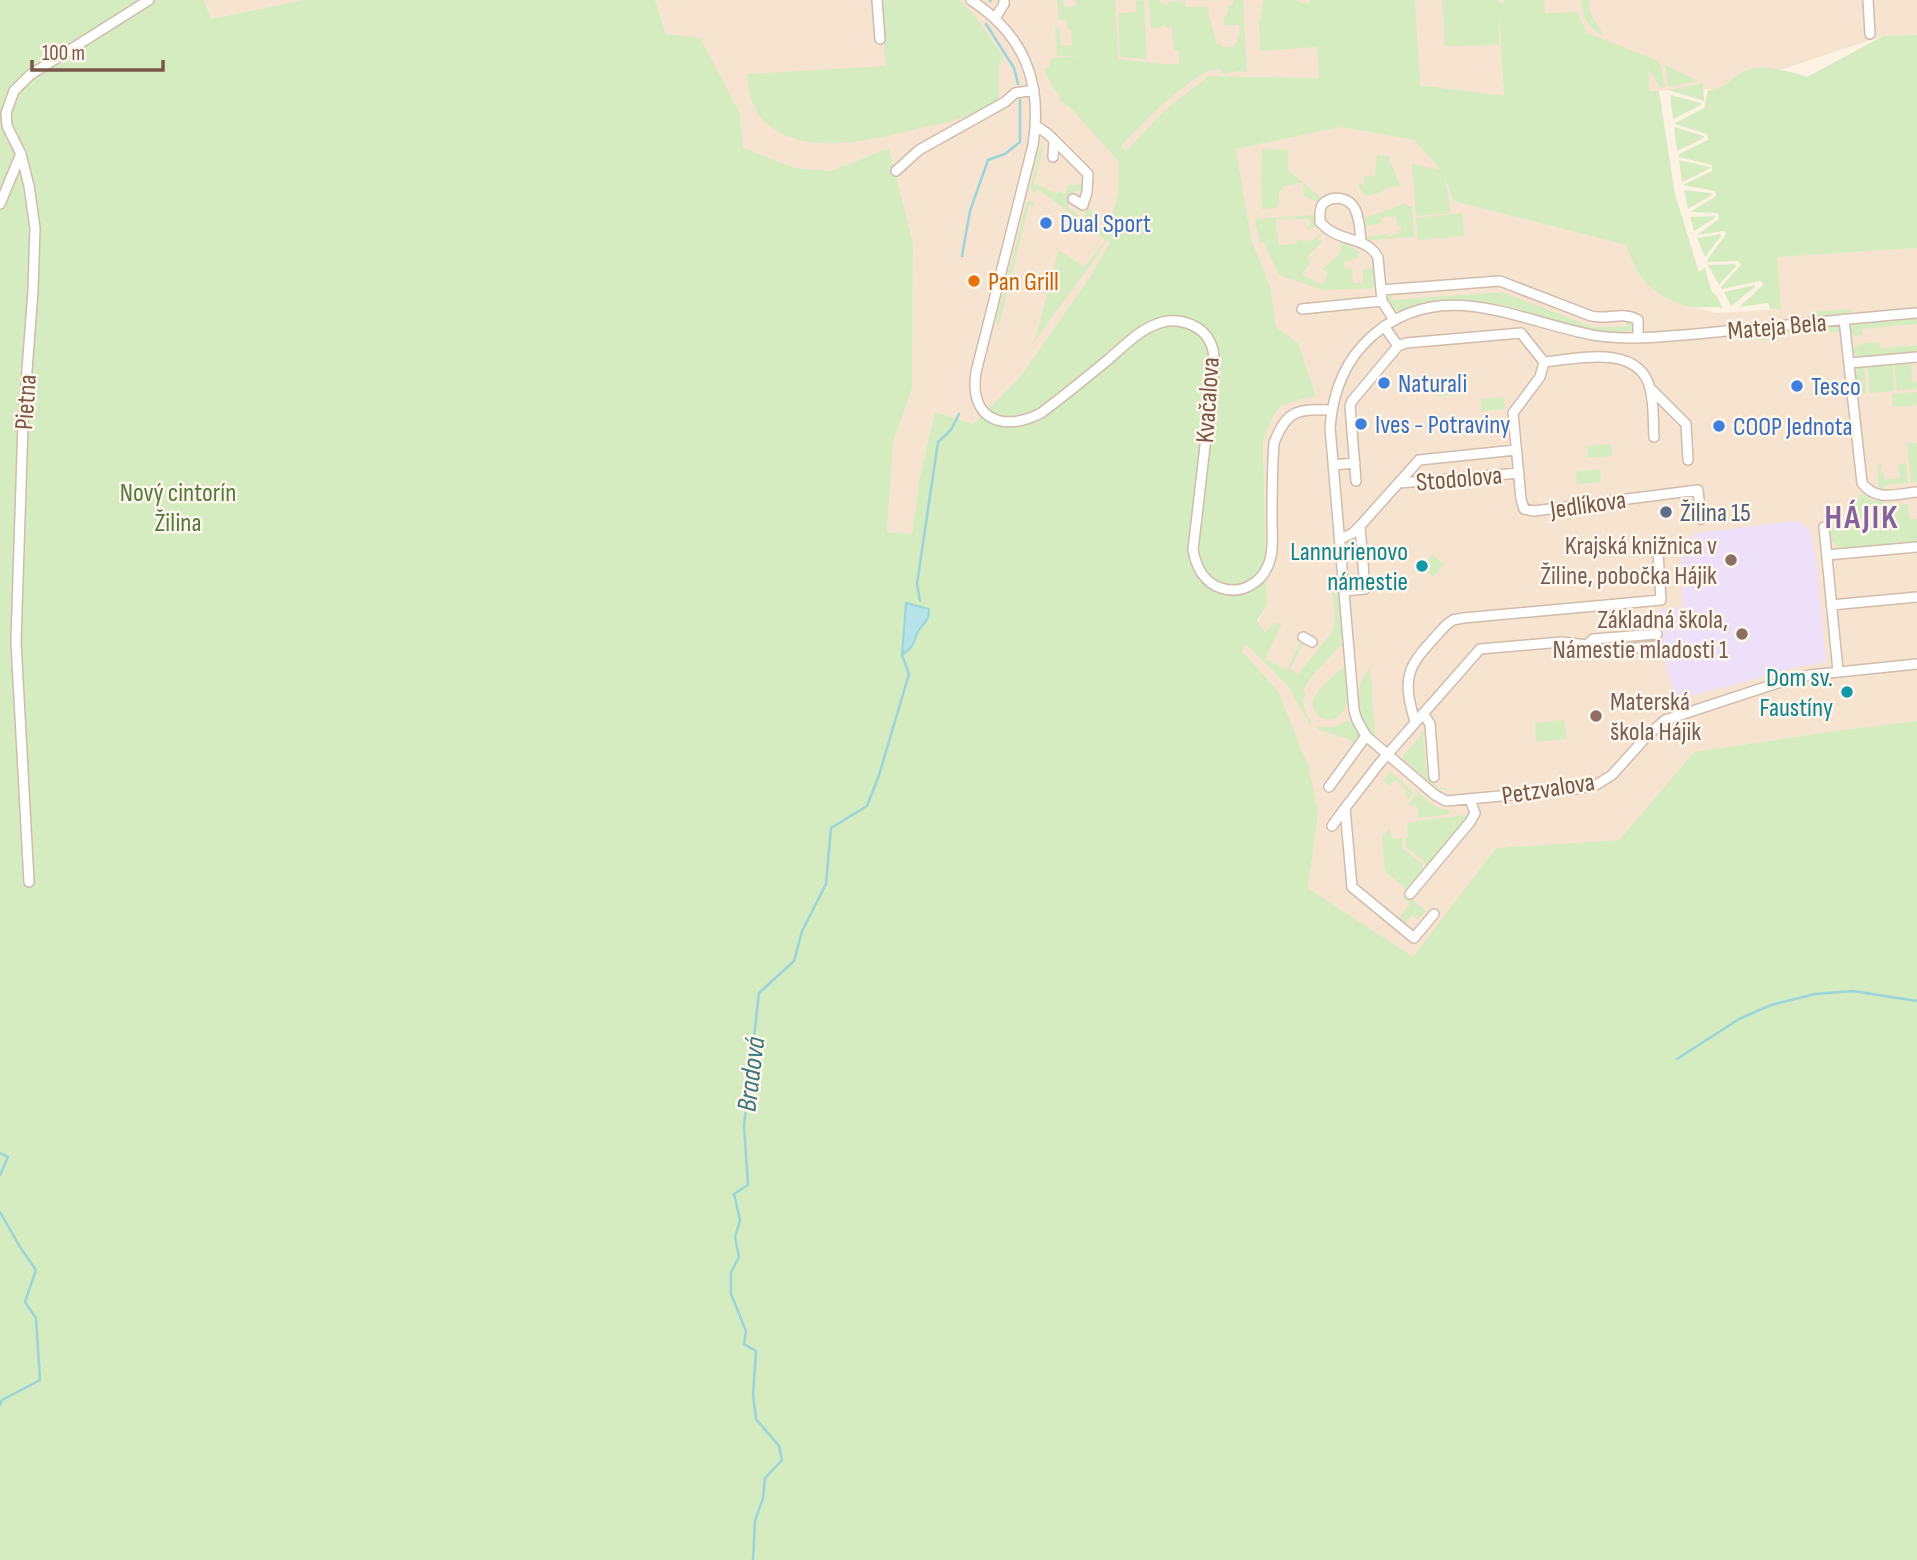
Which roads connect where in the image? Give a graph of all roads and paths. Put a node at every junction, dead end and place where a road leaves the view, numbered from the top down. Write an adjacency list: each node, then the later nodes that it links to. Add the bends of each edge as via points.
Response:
1 (149, 0): 12 (street, Pietna, via 30,75 14,91 6,113 7,126)
2 (877, 0): 8 (street)
3 (971, 0): 6 (street, Kvačalova)
4 (1004, 0): 6 (street)
5 (1868, 0): 7 (street)
6 (995, 18): 9 (street, Kvačalova, via 1022,52)
7 (1870, 34)
8 (880, 39)
9 (1034, 90): 10 (street, Kvačalova); 14 (street, via 1012,94 919,150)
10 (1035, 125): 11 (street); 33 (street, Kvačalova, via 976,372 976,394 986,413 1006,423 1026,421 1161,322 1183,322 1203,332 1211,345 1214,368 1193,550 1206,579 1230,590 1253,584 1268,566 1272,461 1280,428 1299,411)
11 (1054, 140): 13 (street); 15 (street, via 1088,174 1083,205)
12 (21, 154): 16 (street); 70 (street, Pietna, via 35,228 16,642)
13 (1053, 157)
14 (896, 171)
15 (1073, 199)
16 (0, 204)
17 (1361, 242): 17 (street, via 1328,230 1320,222 1322,206 1338,197 1350,202 1356,209); 18 (street, via 1376,252)
18 (1381, 290): 19 (street); 27 (street, via 1500,281 1591,316 1630,315 1638,320)
19 (1382, 301): 20 (street); 24 (street)
20 (1302, 309)
21 (1917, 313): 23 (street, Mateja Bela)
22 (1525, 316): 24 (street, Mateja Bela, via 1493,308 1443,306); 26 (street); 27 (street, Mateja Bela, via 1590,335)
23 (1844, 319): 27 (street, Mateja Bela); 31 (street)
24 (1394, 320): 25 (street, Mateja Bela)
25 (1384, 326): 28 (street); 33 (street, Mateja Bela, via 1348,365)
26 (1521, 333): 28 (street); 30 (street)
27 (1638, 338)
28 (1398, 346): 37 (street, via 1352,401)
29 (1917, 357): 31 (street)
30 (1544, 362): 32 (street, via 1617,357 1640,371); 35 (street, Jedlíkova, via 1540,377 1514,410)
31 (1850, 363): 42 (street, via 1862,483 1875,495)
32 (1650, 388): 34 (street); 36 (street, via 1686,424)
33 (1332, 410): 38 (street, Mateja Bela)
34 (1654, 436)
35 (1516, 450): 39 (street, Jedlíkova); 41 (street, Stodolova, via 1419,460)
36 (1688, 460)
37 (1355, 463): 38 (street); 40 (street)
38 (1333, 465): 46 (street, Mateja Bela)
39 (1518, 473): 41 (street, Stodolova); 43 (street, Jedlíkova, via 1524,509 1698,490)
40 (1356, 481)
41 (1399, 483): 44 (street, Stodolova)
42 (1917, 492)
43 (1701, 519)
44 (1360, 526): 46 (street, Stodolova); 50 (street, via 1365,589)
45 (1824, 527): 49 (street)
46 (1340, 539): 50 (street, Mateja Bela)
47 (1917, 547): 49 (street)
48 (1658, 553): 61 (street, via 1661,600 1463,618 1447,624 1409,674)
49 (1827, 555): 52 (street)
50 (1344, 591): 62 (street, Mateja Bela, via 1354,710)
51 (1917, 597): 52 (street)
52 (1832, 605): 59 (street)
53 (1657, 634): 56 (street, via 1594,639)
54 (1303, 637): 55 (street)
55 (1312, 642)
56 (1587, 645): 57 (street, via 1594,652); 60 (street, via 1562,642 1479,649)
57 (1658, 646)
58 (1917, 664): 59 (street, Petzvalova)
59 (1838, 671): 67 (street, Petzvalova, via 1784,681 1665,720 1597,785)
60 (1423, 713): 61 (street); 64 (street, via 1430,724)
61 (1415, 722): 63 (street)
62 (1366, 736): 63 (street, Mateja Bela); 65 (street)
63 (1388, 755): 66 (street, Mateja Bela, via 1446,801); 68 (street)
64 (1434, 777)
65 (1329, 787)
66 (1470, 799): 67 (street, Mateja Bela); 71 (street, via 1475,813 1470,822)
67 (1482, 799)
68 (1345, 808): 69 (street); 72 (street, via 1352,887 1414,938)
69 (1332, 826)
70 (29, 882)
71 (1410, 894)
72 (1434, 914)

